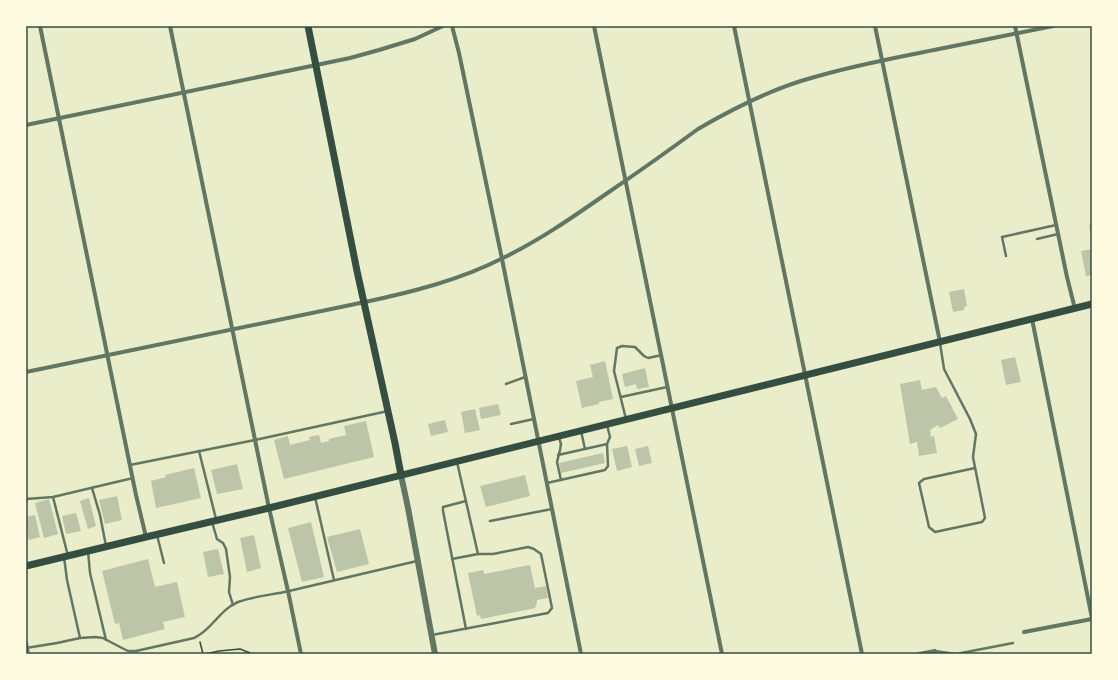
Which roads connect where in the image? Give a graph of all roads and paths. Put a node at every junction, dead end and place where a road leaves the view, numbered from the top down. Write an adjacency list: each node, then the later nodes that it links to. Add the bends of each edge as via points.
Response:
1 (40, 26): 16 (street)
2 (170, 26): 14 (street)
3 (308, 26): 13 (main road)
4 (443, 26): 13 (street, via 414,39)
5 (452, 26): 23 (street)
6 (594, 26): 18 (street)
7 (734, 26): 15 (street)
8 (874, 26): 12 (street)
9 (1015, 26): 11 (street)
10 (1053, 26): 11 (street)
11 (1017, 33): 12 (street); 19 (street)
12 (882, 60): 15 (street, via 809,78); 29 (street)
13 (316, 66): 14 (street); 24 (main road)
14 (183, 93): 16 (street); 28 (street)
15 (749, 102): 18 (street, via 698,129); 33 (street)
16 (59, 119): 17 (street); 30 (street)
17 (26, 125)
18 (625, 181): 23 (street, via 532,244); 31 (street)
19 (1056, 224): 20 (street); 22 (lane, via 1002,237)
20 (1058, 234): 21 (lane); 26 (street)
21 (1037, 239)
22 (1006, 256)
23 (502, 259): 24 (street, via 420,290); 34 (street)
24 (365, 302): 28 (street); 39 (main road)
25 (1092, 304): 26 (main road)
26 (1074, 309): 27 (main road)
27 (1032, 319): 29 (main road); 81 (street)
28 (232, 329): 30 (street); 46 (street)
29 (940, 342): 33 (main road); 54 (lane, via 944,369 976,434 973,457)
30 (108, 355): 32 (street); 53 (street)
31 (662, 355): 36 (street); 37 (lane, via 648,358 635,347 617,348 614,371)
32 (26, 372)
33 (806, 375): 38 (main road); 98 (street)
34 (525, 377): 35 (lane); 40 (street)
35 (506, 384)
36 (668, 387): 37 (lane); 38 (street)
37 (621, 397): 41 (lane)
38 (672, 408): 41 (main road); 97 (street)
39 (388, 411): 46 (lane); 55 (main road)
40 (534, 419): 42 (lane); 47 (street)
41 (626, 419): 43 (main road)
42 (511, 424)
43 (607, 424): 44 (main road); 48 (lane, via 610,437)
44 (581, 430): 45 (main road); 49 (lane)
45 (558, 436): 47 (main road); 51 (lane)
46 (255, 440): 50 (lane); 64 (street)
47 (538, 441): 52 (main road); 58 (street)
48 (607, 444): 49 (lane); 57 (lane, via 608,466 605,470)
49 (585, 449): 51 (lane)
50 (199, 451): 53 (lane); 66 (lane)
51 (558, 455): 57 (lane)
52 (456, 461): 55 (main road); 63 (lane)
53 (130, 465): 56 (street)
54 (975, 468): 54 (lane, via 985,518 982,522 935,532 928,527 919,483 924,479)
55 (401, 475): 61 (main road); 75 (street)
56 (133, 478): 59 (lane); 69 (street)
57 (561, 480): 58 (lane)
58 (547, 484): 65 (street)
59 (92, 488): 60 (lane); 70 (lane)
60 (53, 497): 62 (lane); 73 (lane)
61 (314, 497): 64 (main road); 78 (lane)
62 (26, 499)
63 (466, 501): 72 (lane); 74 (lane, via 443,507 442,511)
64 (269, 508): 66 (main road); 79 (street)
65 (552, 509): 67 (lane); 96 (street)
66 (214, 521): 68 (main road); 80 (lane, via 217,539 226,548 229,592)
67 (490, 521)
68 (157, 534): 69 (main road); 76 (lane)
69 (146, 537): 70 (main road)
70 (107, 546): 71 (main road)
71 (88, 551): 73 (main road); 87 (lane, via 90,573)
72 (478, 554): 74 (lane); 82 (lane, via 493,554 528,547 541,554 552,608 548,613)
73 (66, 556): 77 (main road); 86 (lane, via 67,580)
74 (452, 559): 82 (lane)
75 (418, 561): 78 (lane); 84 (street)
76 (164, 563)
77 (26, 566)
78 (334, 580): 79 (lane)
79 (288, 591): 80 (lane); 94 (street)
80 (233, 604): 85 (lane)
81 (1092, 618): 83 (street)
82 (466, 629): 84 (lane)
83 (1024, 632)
84 (432, 635): 95 (street)
85 (199, 636): 87 (lane, via 136,652); 92 (path)
86 (80, 638): 87 (lane, via 95,637); 89 (lane)
87 (106, 640)
88 (1013, 643): 90 (lane, via 956,654)
89 (26, 647): 91 (street)
90 (935, 651): 99 (street)
91 (28, 654)
92 (204, 654): 93 (path, via 240,649)
93 (252, 654)
94 (301, 654)
95 (436, 654)
96 (581, 654)
97 (722, 654)
98 (862, 654)
99 (919, 654)

